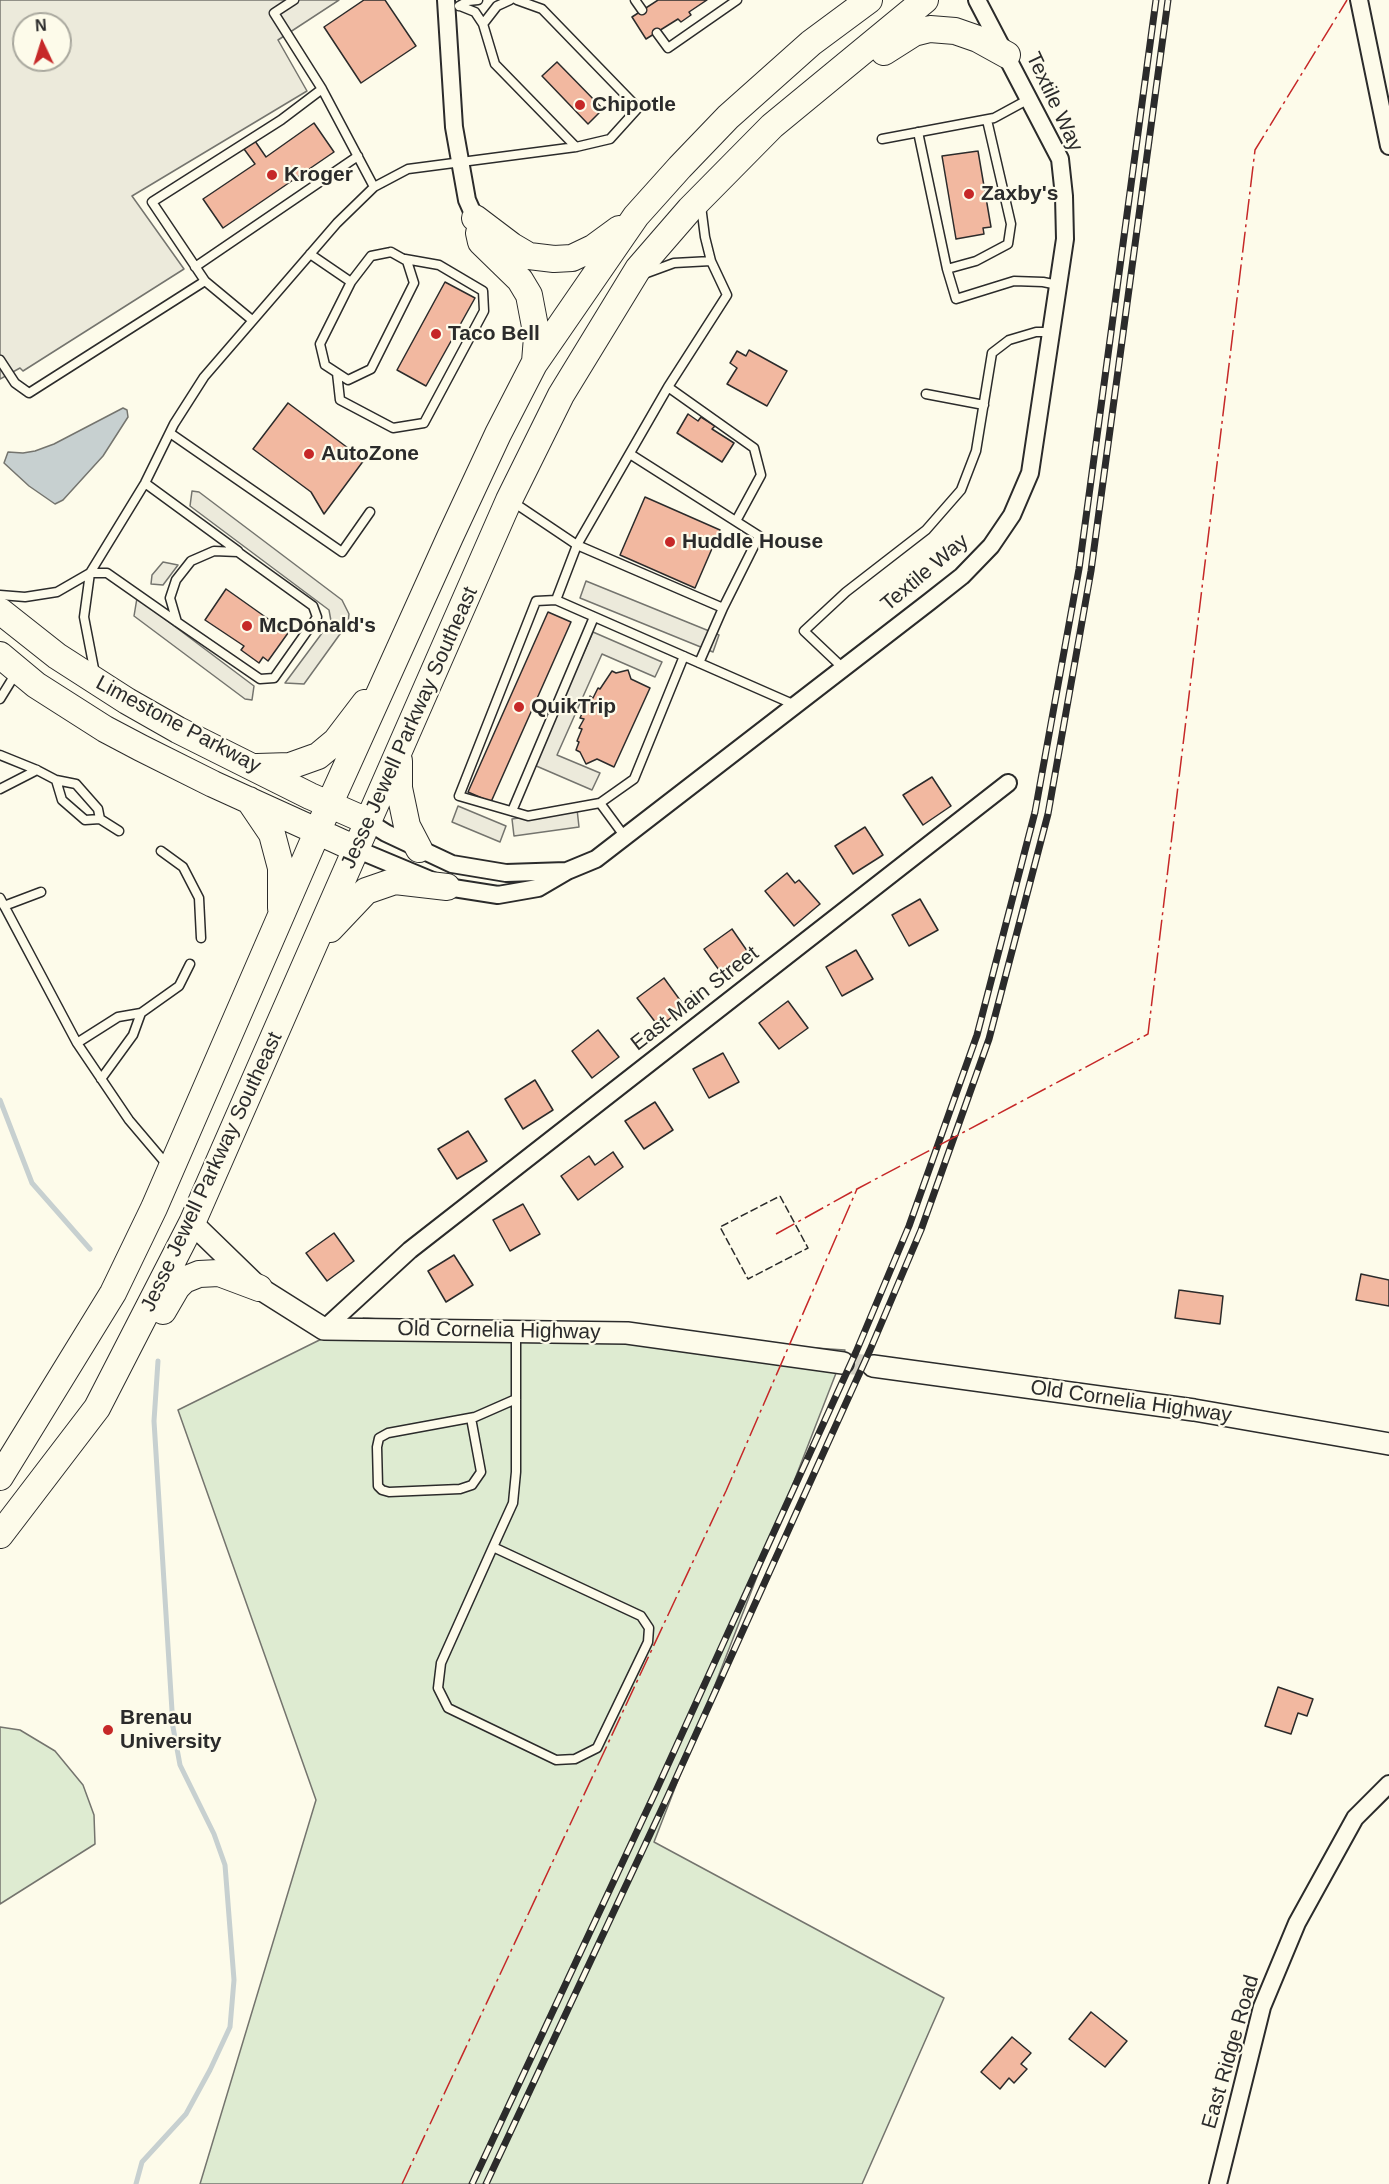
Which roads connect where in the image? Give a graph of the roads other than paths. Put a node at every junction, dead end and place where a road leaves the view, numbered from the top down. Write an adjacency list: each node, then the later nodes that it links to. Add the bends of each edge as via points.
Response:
1 (294, 0): 17 (lane, via 274,14)
2 (478, 0): 11 (lane)
3 (510, 0): 13 (lane, via 497,6)
4 (517, 0): 23 (lane, via 543,9 638,108 610,140)
5 (635, 0): 12 (lane)
6 (737, 0): 14 (lane, via 668,48)
7 (869, 0): 28 (main road, Jesse Jewell Parkway Southeast, via 811,43 728,117)
8 (925, 0): 16 (main road, Jesse Jewell Parkway Southeast)
9 (977, 0): 15 (street, Textile Way)
10 (1359, 0): 22 (street)
11 (451, 5): 13 (lane, via 475,12); 25 (street, via 454,127)
12 (642, 10)
13 (483, 24): 23 (lane, via 495,64)
14 (657, 33)
15 (1007, 55): 16 (main road, via 970,36 930,29 914,33 884,52); 18 (street, Textile Way)
16 (857, 56): 27 (main road, Jesse Jewell Parkway Southeast, via 772,126)
17 (322, 89): 24 (lane); 33 (lane, via 281,120 152,202)
18 (1029, 99): 19 (lane); 38 (street, Textile Way, via 1060,159 1065,239)
19 (987, 120): 20 (lane); 34 (lane, via 1011,224 1008,244 976,261)
20 (918, 132): 21 (lane); 34 (lane)
21 (882, 139)
22 (1389, 146)
23 (576, 147): 25 (lane)
24 (358, 156): 26 (lane); 33 (lane)
25 (460, 162): 26 (lane, via 408,169); 29 (street, via 467,200)
26 (374, 187): 30 (lane)
27 (700, 200): 32 (lane); 35 (main road, Jesse Jewell Parkway Southeast, via 638,269)
28 (636, 216): 29 (main road, via 593,248 572,258 554,259 529,256); 42 (main road, Jesse Jewell Parkway Southeast)
29 (475, 218): 42 (main road, via 481,242 520,280 529,295 537,337)
30 (310, 254): 37 (lane); 39 (lane)
31 (405, 259): 37 (lane, via 391,252 371,256); 43 (lane, via 414,283 371,369 348,380); 43 (lane, via 439,265 483,291 484,312 424,423 393,428 340,400)
32 (711, 261): 35 (lane, via 674,263); 44 (lane, via 726,296)
33 (195, 267): 36 (lane)
34 (947, 269): 38 (lane, via 956,299 1014,281)
35 (635, 278): 50 (main road, Jesse Jewell Parkway Southeast, via 561,395)
36 (205, 281): 39 (lane); 41 (lane, via 29,393 15,383)
37 (351, 282): 43 (lane, via 320,344 325,365)
38 (1058, 285): 40 (street, Textile Way)
39 (252, 320): 47 (lane, via 204,377)
40 (1051, 332): 46 (lane, via 1009,340 992,353); 65 (street, Textile Way, via 1030,473 1012,515 991,546 962,576)
41 (0, 360)
42 (534, 364): 66 (main road, Jesse Jewell Parkway Southeast)
43 (337, 373)
44 (668, 387): 48 (lane); 52 (lane, via 754,448 760,475)
45 (926, 394): 46 (lane)
46 (984, 405): 65 (lane, via 976,451 961,490 926,530 846,592 804,631)
47 (170, 433): 49 (lane); 51 (lane, via 342,552)
48 (630, 454): 52 (lane); 53 (lane)
49 (145, 483): 54 (lane); 55 (lane)
50 (509, 500): 53 (lane); 70 (main road, Jesse Jewell Parkway Southeast)
51 (370, 512)
52 (736, 521): 58 (lane, via 759,536)
53 (577, 545): 57 (lane); 58 (lane)
54 (238, 552): 61 (lane, via 214,551 191,561 176,580 170,598); 61 (lane, via 313,606 318,617 274,678 260,680)
55 (90, 573): 56 (lane, via 57,592 25,597); 61 (lane, via 107,573); 67 (lane, via 84,617)
56 (0, 595)
57 (556, 600): 60 (lane); 80 (lane, via 536,601 459,796)
58 (723, 608): 64 (lane)
59 (0, 610): 67 (main road, Limestone Parkway)
60 (594, 617): 62 (lane); 80 (lane)
61 (177, 622)
62 (684, 656): 64 (lane); 78 (lane, via 634,779)
63 (9, 663): 68 (lane); 77 (main road, Limestone Parkway, via 105,729)
64 (699, 663): 69 (lane)
65 (843, 669): 69 (street, Textile Way)
66 (389, 672): 72 (main road, via 336,741 318,756 290,766); 79 (main road, Jesse Jewell Parkway Southeast)
67 (97, 683): 72 (main road, Limestone Parkway, via 178,730)
68 (0, 699)
69 (795, 705): 85 (street, Textile Way)
70 (399, 754): 82 (main road, Jesse Jewell Parkway Southeast); 87 (main road, via 399,789 405,819)
71 (0, 755): 73 (lane)
72 (254, 767): 79 (main road, Limestone Parkway)
73 (37, 770): 74 (lane); 76 (lane)
74 (56, 780): 81 (lane, via 76,784 98,808); 81 (lane, via 62,800 85,820)
75 (1008, 783): 103 (street, East Main Street, via 410,1250)
76 (0, 789)
77 (249, 800): 84 (main road, Limestone Parkway); 93 (main road, via 272,834 281,868)
78 (600, 803): 80 (lane, via 528,816); 85 (lane)
79 (329, 805): 82 (main road, Limestone Parkway); 84 (main road, Jesse Jewell Parkway Southeast)
80 (512, 811)
81 (100, 819): 83 (lane)
82 (367, 820): 86 (main road, Jesse Jewell Parkway Southeast); 87 (street, Textile Way)
83 (119, 831)
84 (318, 831): 86 (main road, Limestone Parkway); 93 (main road, Jesse Jewell Parkway Southeast)
85 (625, 837): 89 (street, Textile Way, via 596,859)
86 (356, 849): 90 (street, Textile Way); 95 (main road, Jesse Jewell Parkway Southeast)
87 (419, 849): 89 (street, Textile Way, via 452,864 506,873)
88 (161, 851): 94 (lane, via 183,867 199,898)
89 (567, 871): 90 (street, Textile Way, via 538,888 498,895)
90 (447, 887): 95 (main road, via 394,881 366,891)
91 (41, 892): 92 (lane)
92 (2, 902): 98 (lane)
93 (282, 917): 100 (main road, Jesse Jewell Parkway Southeast)
94 (201, 938)
95 (316, 945): 101 (main road, Jesse Jewell Parkway Southeast)
96 (190, 964): 97 (lane, via 178,986)
97 (141, 1013): 98 (lane, via 118,1017); 99 (lane, via 133,1035)
98 (77, 1043): 99 (lane)
99 (101, 1079): 100 (lane)
100 (171, 1170): 111 (main road, Jesse Jewell Parkway Southeast, via 113,1293)
101 (192, 1223): 102 (street); 105 (main road, Jesse Jewell Parkway Southeast)
102 (259, 1288): 103 (street); 105 (main road, via 219,1273 184,1280 146,1342)
103 (324, 1329): 104 (street, Old Cornelia Highway)
104 (516, 1332): 106 (street, Old Cornelia Highway, via 627,1333); 108 (lane)
105 (124, 1358): 112 (main road, Jesse Jewell Parkway Southeast, via 97,1408)
106 (843, 1363)
107 (873, 1366): 110 (street, Old Cornelia Highway, via 1194,1410)
108 (516, 1399): 109 (lane); 113 (lane, via 513,1503)
109 (471, 1418): 109 (lane, via 379,1438 378,1486 389,1492 472,1485 481,1472)
110 (1389, 1444)
111 (0, 1477)
112 (0, 1535)
113 (493, 1547): 113 (lane, via 441,1663 438,1688 448,1708 556,1760 575,1759 597,1748 648,1642 649,1628 641,1616)
114 (1389, 1784): 115 (street, East Ridge Road, via 1355,1818 1297,1923 1262,2007)
115 (1218, 2184)

